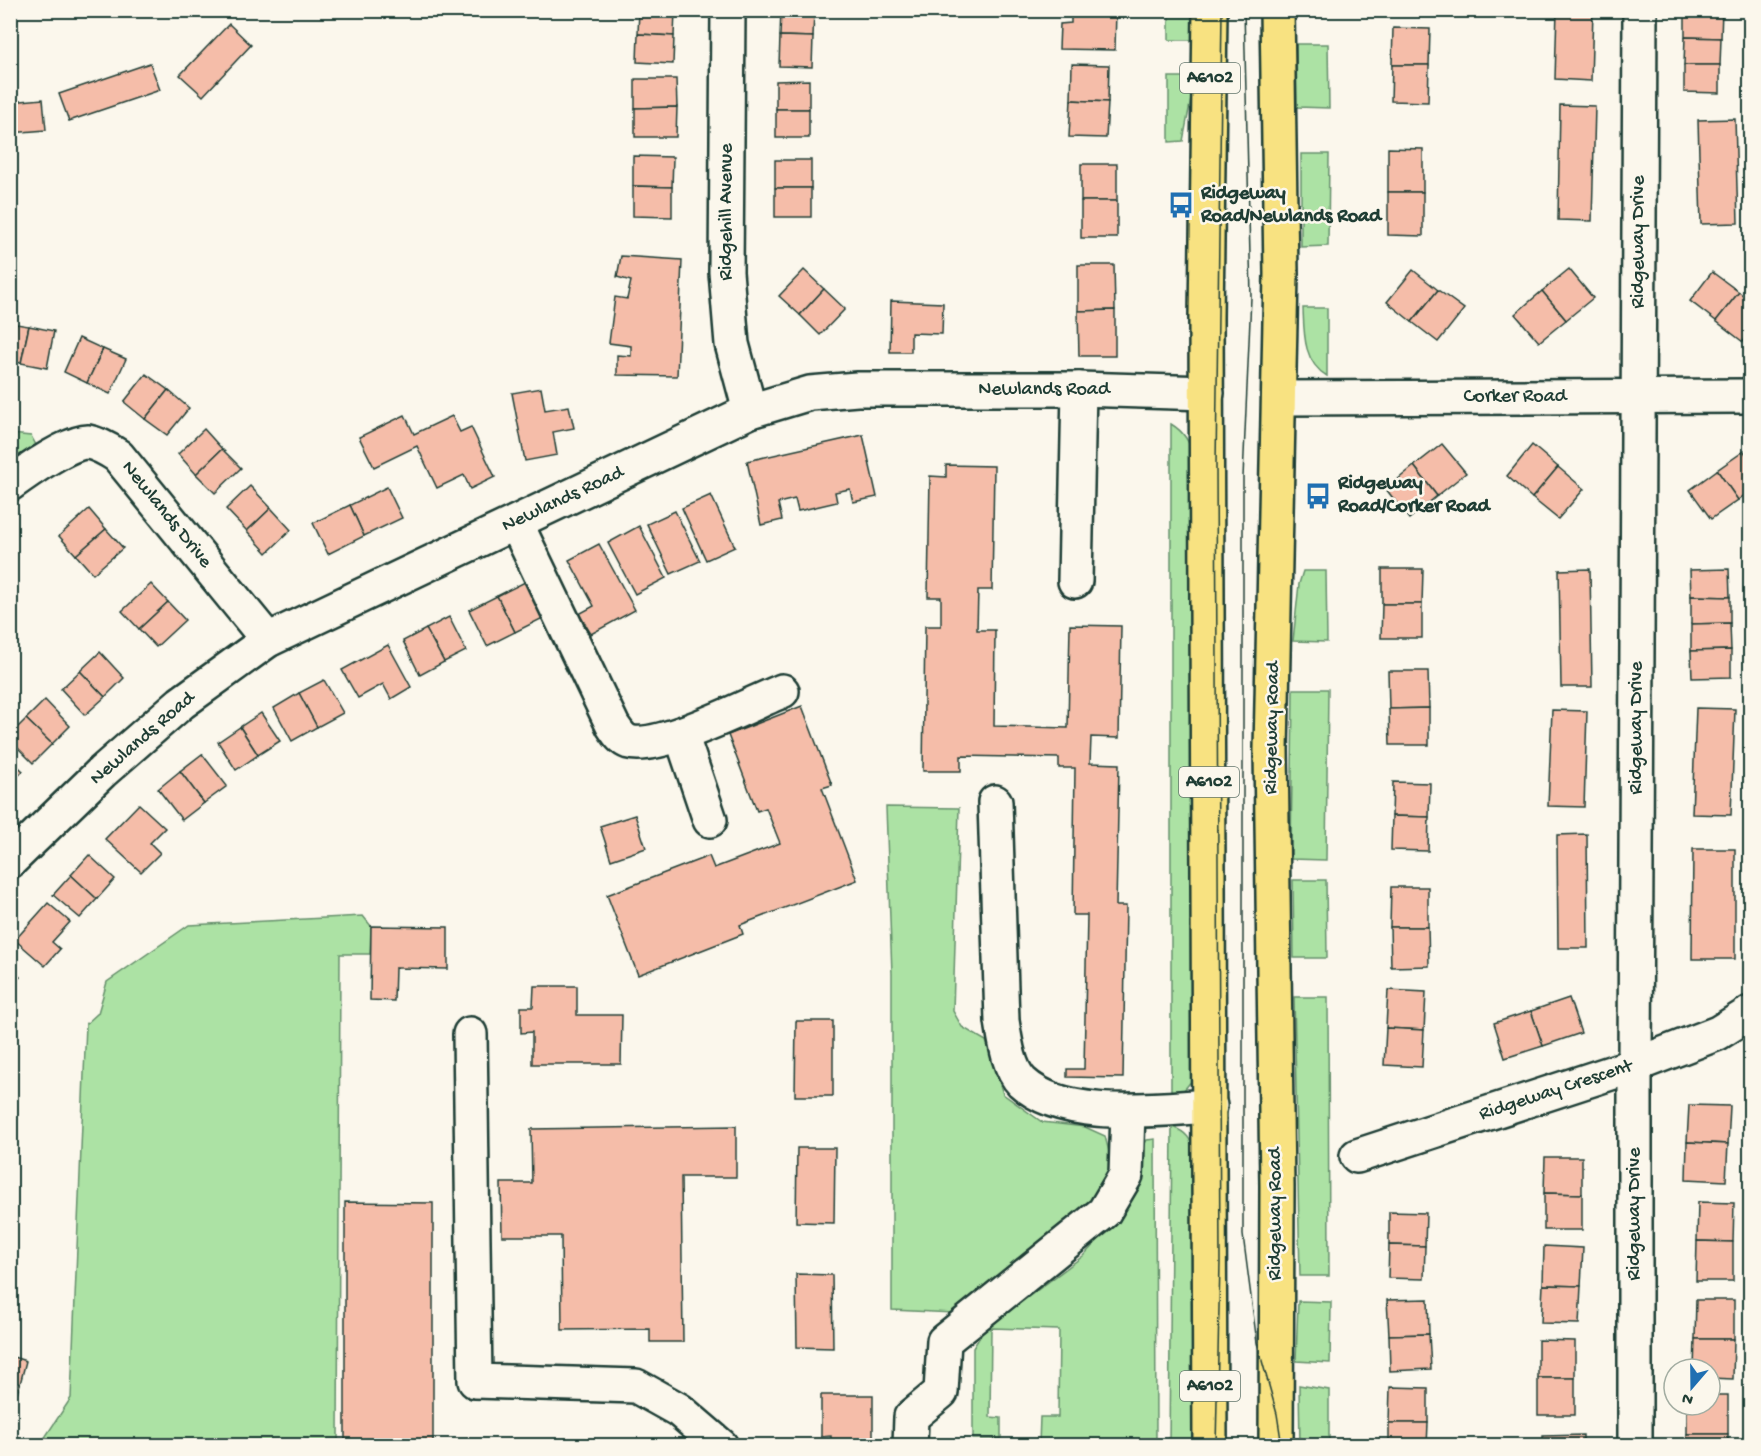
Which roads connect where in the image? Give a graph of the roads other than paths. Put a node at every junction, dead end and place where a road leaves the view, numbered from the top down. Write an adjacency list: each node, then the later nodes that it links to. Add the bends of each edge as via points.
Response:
1 (728, 10): 10 (street, Ridgehill Avenue, via 726,272 732,344)
2 (1210, 10): 6 (highway, A6102)
3 (1277, 10): 9 (highway, Ridgeway Road)
4 (1640, 10): 8 (street, Ridgeway Drive)
5 (1079, 389): 6 (street, Newlands Road); 10 (street, Newlands Road, via 857,389 810,393); 13 (street)
6 (1207, 393): 23 (highway, A6102)
7 (1750, 396): 8 (street, Corker Road)
8 (1639, 397): 9 (street, Corker Road); 22 (street, Ridgeway Drive)
9 (1279, 398): 26 (highway, Ridgeway Road, via 1271,750)
10 (750, 411): 12 (street, Newlands Road)
11 (10, 484): 14 (street, Newlands Drive, via 68,448 86,442 104,447 118,456)
12 (516, 523): 14 (street, Newlands Road); 16 (street, via 623,740 655,742)
13 (1075, 581)
14 (268, 640): 19 (street, Newlands Road, via 172,711)
15 (782, 691): 16 (street)
16 (681, 734): 18 (street)
17 (995, 802): 24 (street, via 1002,1021 1007,1054 1021,1081 1045,1096 1078,1108)
18 (710, 820)
19 (10, 861)
20 (1750, 1013): 22 (street, Ridgeway Crescent, via 1718,1033)
21 (470, 1034): 27 (street, via 475,1381 636,1386 679,1410)
22 (1635, 1065): 25 (street, Ridgeway Crescent); 31 (street, Ridgeway Drive)
23 (1210, 1106): 24 (street); 29 (highway, A6102)
24 (1128, 1111): 28 (street, via 1126,1174 1104,1212 944,1341 941,1392 911,1417)
25 (1357, 1156)
26 (1276, 1430): 30 (highway, Ridgeway Road)
27 (721, 1446)
28 (910, 1446)
29 (1210, 1446)
30 (1282, 1446)
31 (1635, 1446)

